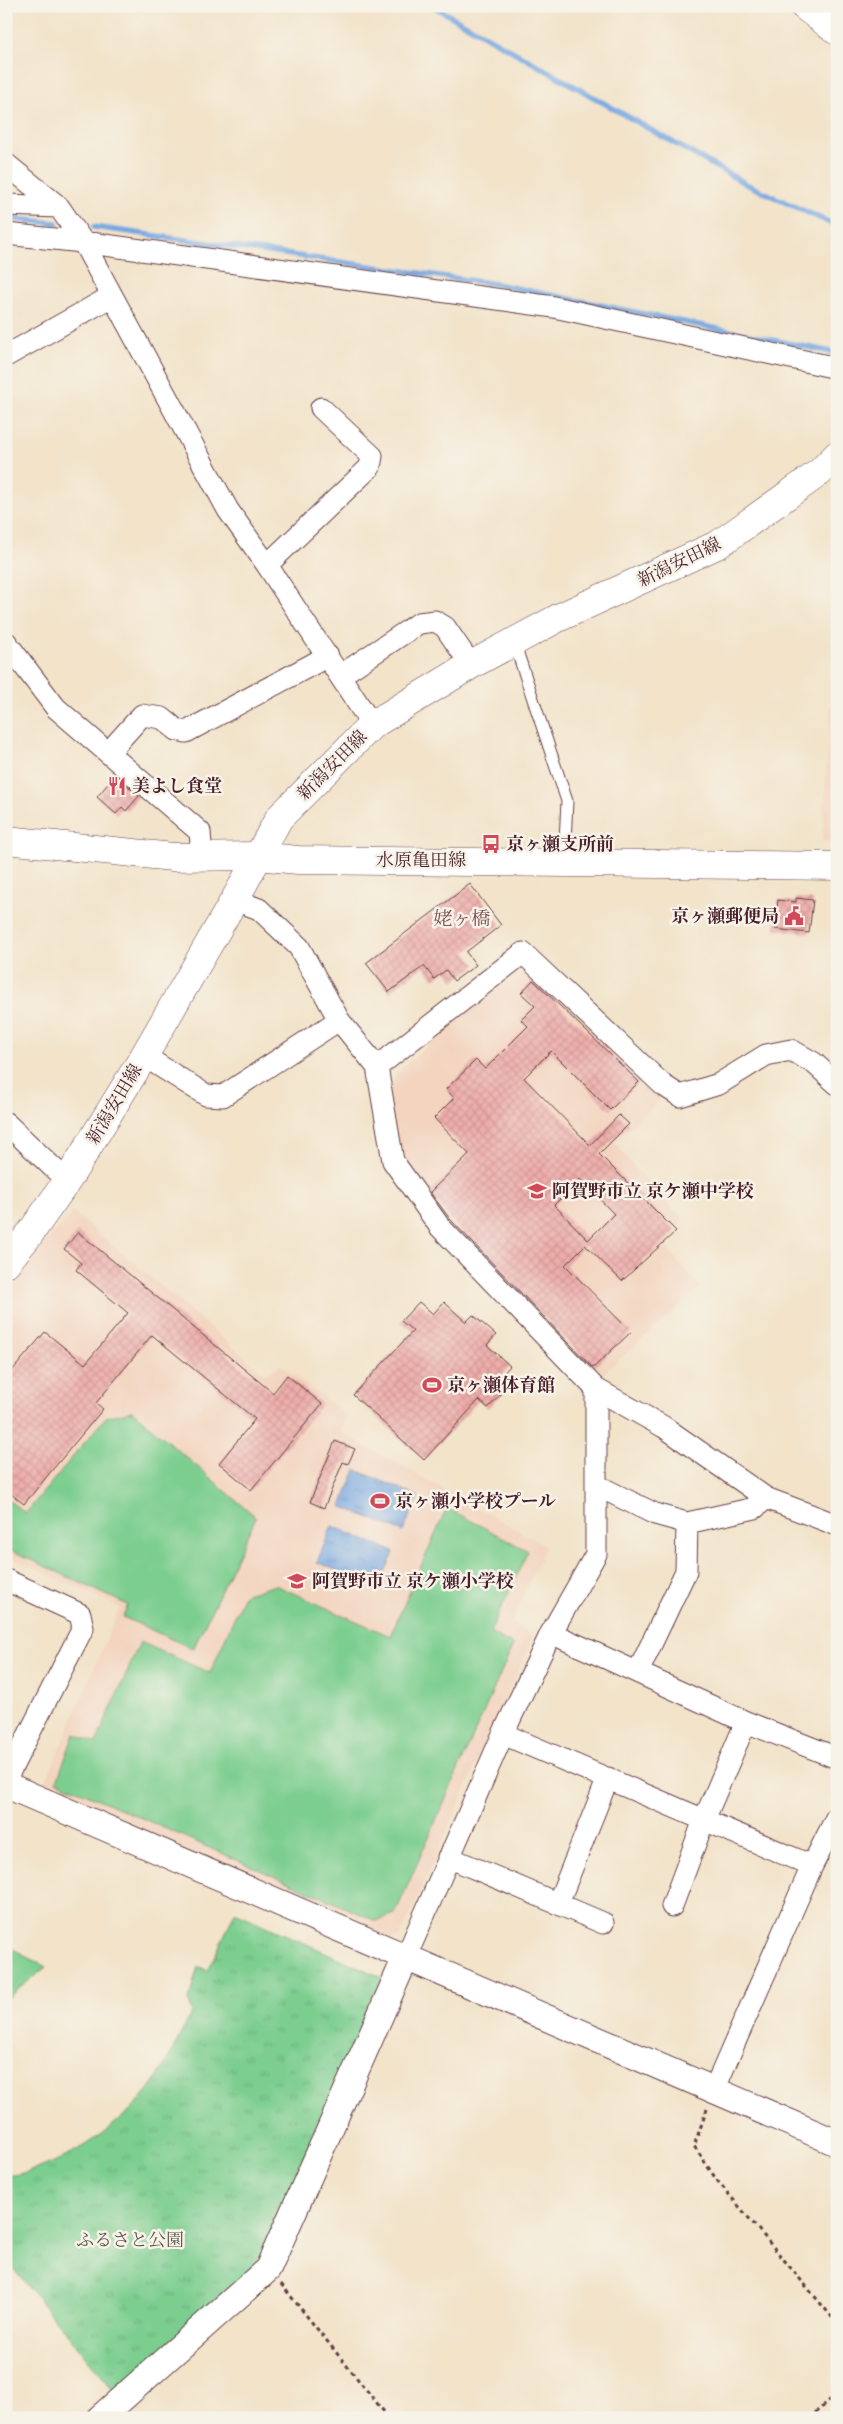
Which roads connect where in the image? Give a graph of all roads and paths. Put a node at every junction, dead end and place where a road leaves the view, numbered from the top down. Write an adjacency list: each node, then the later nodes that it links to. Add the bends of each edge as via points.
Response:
1 (804, 6): 2 (main road)
2 (837, 31)
3 (6, 164): 5 (street)
4 (6, 204): 5 (street)
5 (59, 207): 7 (street)
6 (6, 234): 7 (street)
7 (83, 242): 8 (street); 10 (street, via 554,307)
8 (112, 296): 9 (street); 13 (street, via 228,510)
9 (6, 356)
10 (837, 368)
11 (321, 408): 13 (street, via 372,456 370,467)
12 (837, 454): 15 (main road, 新潟安田線, via 820,472 719,544 558,618)
13 (267, 565): 16 (street)
14 (6, 642): 20 (street, via 56,708)
15 (514, 642): 17 (main road, 新潟安田線); 24 (lane, via 567,800)
16 (328, 656): 18 (street); 20 (street, via 186,732 177,730 162,718 142,715)
17 (471, 665): 18 (street, via 445,627 435,621 419,623); 19 (main road, 新潟安田線)
18 (341, 675): 19 (street)
19 (372, 725): 22 (main road, 新潟安田線, via 279,818)
20 (108, 753): 23 (street, via 200,832)
21 (6, 840): 23 (main road, 水原亀田線, via 173,858)
22 (258, 856): 23 (main road, 水原亀田線); 24 (main road, 水原亀田線, via 298,860); 26 (main road, 新潟安田線)
23 (202, 857)
24 (564, 862): 25 (main road, 水原亀田線)
25 (837, 866)
26 (235, 900): 27 (street, via 259,909 299,947); 28 (main road, 新潟安田線)
27 (339, 1020): 28 (street, via 223,1096 206,1095); 29 (street)
28 (144, 1056): 32 (main road, 新潟安田線)
29 (377, 1067): 30 (street, via 523,952 663,1085 680,1096 719,1084 766,1055 791,1050 814,1063); 34 (street, via 393,1161 440,1227)
30 (837, 1084)
31 (6, 1123): 32 (street)
32 (67, 1181): 33 (main road, 新潟安田線, via 30,1235)
33 (6, 1263)
34 (596, 1389): 35 (street); 36 (street, via 664,1427)
35 (596, 1485): 37 (street, via 655,1514); 40 (street, via 596,1554)
36 (766, 1498): 37 (street, via 755,1508); 38 (street)
37 (687, 1523): 41 (street, via 686,1570)
38 (837, 1525)
39 (6, 1580): 46 (street, via 80,1614 83,1628)
40 (551, 1633): 41 (street); 43 (street)
41 (638, 1672): 42 (street)
42 (746, 1722): 44 (street); 49 (street)
43 (502, 1734): 45 (street); 50 (street)
44 (837, 1758)
45 (608, 1778): 49 (street); 52 (street)
46 (6, 1779)
47 (6, 1785): 55 (street)
48 (837, 1816): 51 (street)
49 (704, 1820): 51 (street); 53 (street)
50 (448, 1857): 52 (street); 55 (street)
51 (812, 1866): 56 (street)
52 (558, 1903): 54 (street)
53 (672, 1906)
54 (603, 1923)
55 (406, 1957): 56 (street); 58 (street)
56 (714, 2090): 57 (street); 59 (path, via 694,2146 716,2179)
57 (837, 2143)
58 (268, 2269): 61 (street); 62 (path)
59 (837, 2323)
60 (837, 2394): 63 (path)
61 (100, 2418)
62 (389, 2418)
63 (808, 2418)

